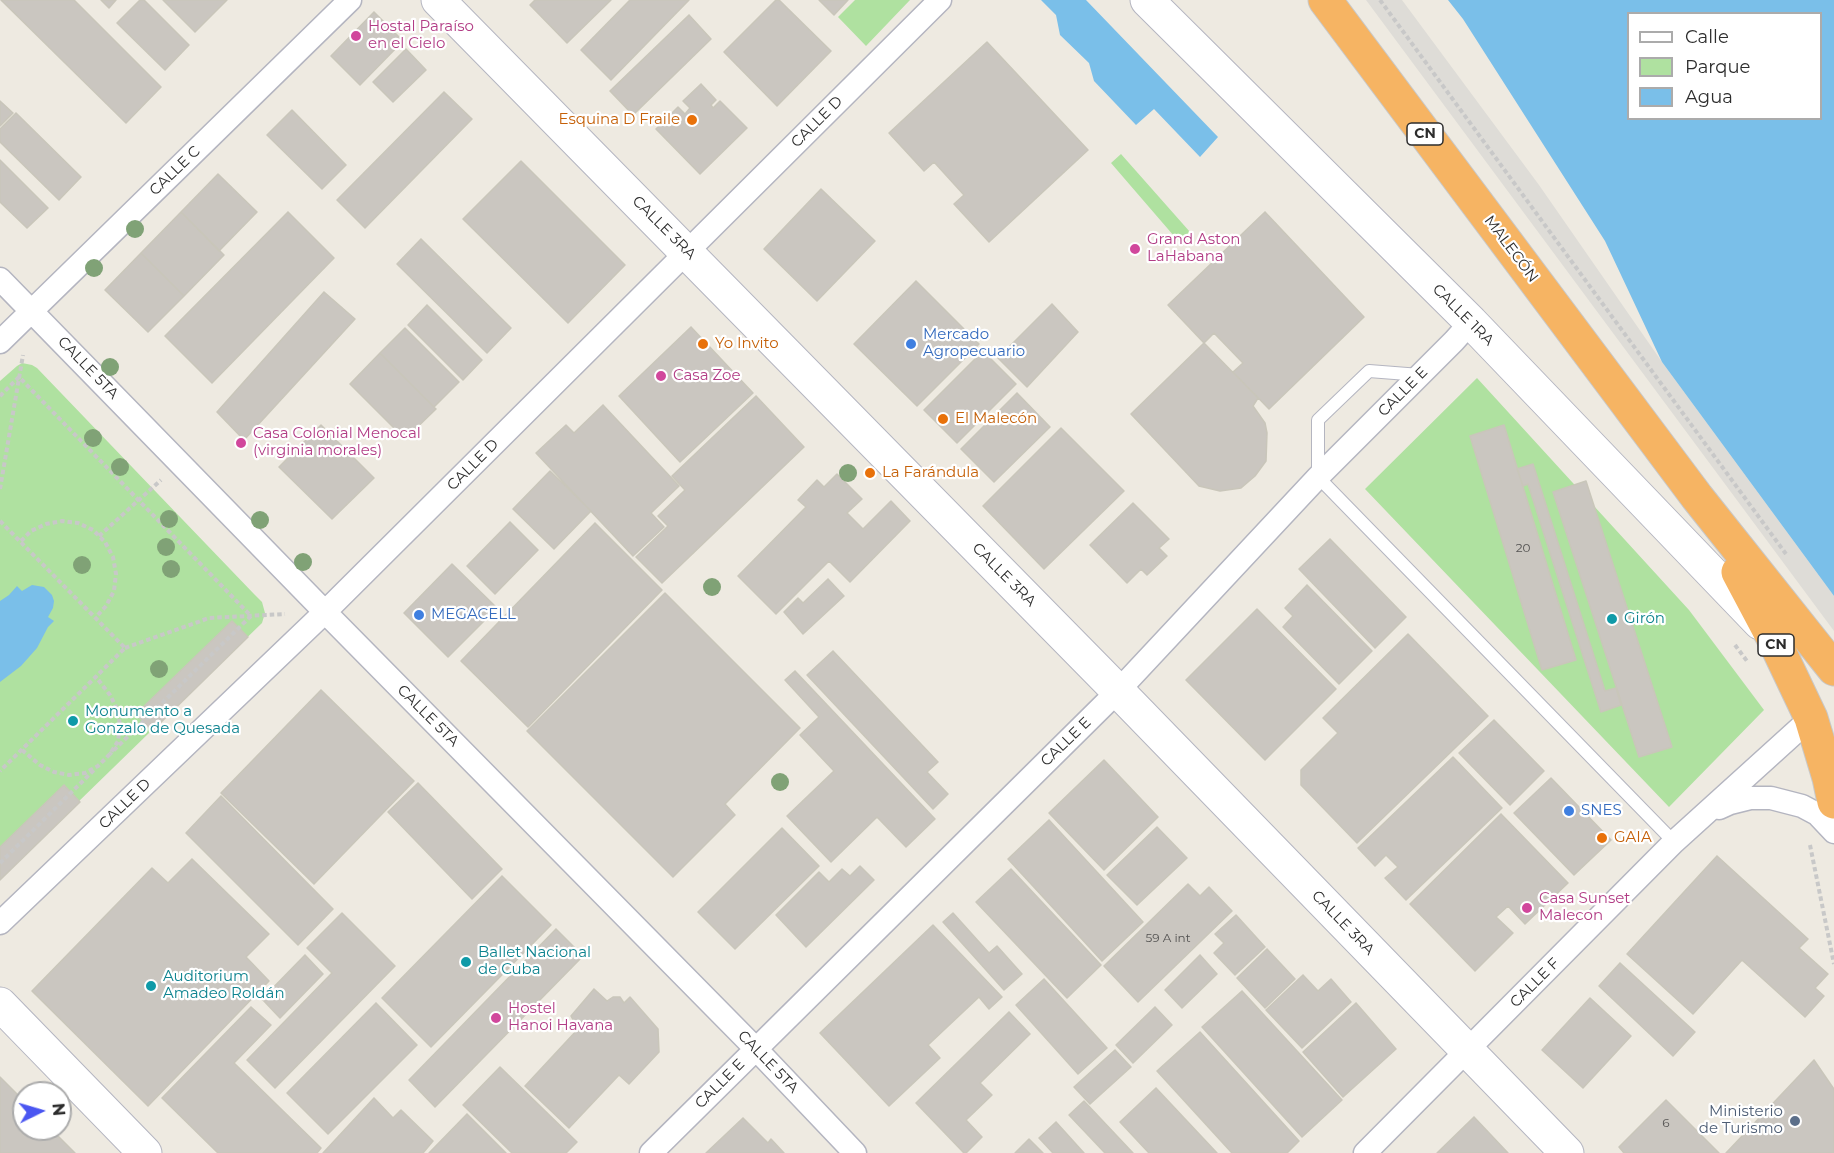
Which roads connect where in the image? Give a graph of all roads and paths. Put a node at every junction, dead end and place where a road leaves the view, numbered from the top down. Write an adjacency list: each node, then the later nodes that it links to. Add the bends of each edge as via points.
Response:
1 (350, 0): 9 (street, CALLE C)
2 (438, 0): 7 (street, CALLE 3RA)
3 (940, 0): 7 (street, CALLE D)
4 (1148, 0): 10 (street, CALLE 1RA)
5 (1325, 0): 18 (highway, MALECÓN / CN)
6 (1380, 0): 23 (path)
7 (687, 252): 24 (street, CALLE D); 33 (street, CALLE 3RA)
8 (0, 279): 9 (street, CALLE 5TA)
9 (31, 310): 11 (street, CALLE C); 13 (path); 15 (street, CALLE 5TA)
10 (1471, 322): 12 (street, CALLE E); 27 (street, CALLE 1RA)
11 (0, 342)
12 (1420, 375): 16 (street, CALLE E); 16 (lane, via 1369,371 1318,420)
13 (20, 377): 14 (path); 17 (path); 19 (path)
14 (0, 396)
15 (179, 462): 19 (path); 24 (street, CALLE 5TA)
16 (1318, 477): 33 (street, CALLE E); 43 (lane)
17 (0, 489)
18 (1697, 497): 27 (highway, MALECÓN / CN); 30 (highway, MALECÓN / CN)
19 (139, 500): 21 (path); 25 (path)
20 (0, 520): 22 (path)
21 (99, 536): 22 (path, via 78,523 62,521 31,531); 26 (path, via 113,557 116,574 114,591)
22 (21, 541): 26 (path)
23 (1791, 561)
24 (325, 612): 25 (path); 45 (street, CALLE D); 48 (street, CALLE 5TA)
25 (251, 616): 29 (path, via 209,618); 36 (path)
26 (96, 617): 29 (path)
27 (1772, 636): 34 (highway, MALECÓN / CN)
28 (1733, 643): 31 (path)
29 (125, 648): 32 (path)
30 (1834, 669)
31 (1752, 670)
32 (96, 676): 35 (path); 36 (path, via 117,709 120,725 118,741)
33 (1118, 691): 48 (street, CALLE E); 49 (street, CALLE 3RA)
34 (1811, 718): 39 (highway, MALECÓN / CN); 41 (street, CALLE F)
35 (22, 750): 37 (path, via 54,772 85,773); 38 (path)
36 (110, 754): 37 (path)
37 (98, 766): 44 (path)
38 (0, 771)
39 (1834, 802)
40 (1802, 806): 41 (street, CALLE F, via 1771,798 1750,798); 42 (street, CALLE F, via 1817,814); 46 (path)
41 (1707, 813): 43 (street, CALLE F)
42 (1834, 832)
43 (1674, 843): 49 (street, CALLE F)
44 (0, 862)
45 (0, 923)
46 (1834, 964)
47 (0, 1004): 50 (street)
48 (756, 1049): 51 (street, CALLE E); 52 (street, CALLE 5TA)
49 (1467, 1052): 53 (street, CALLE F); 54 (street, CALLE 3RA)
50 (145, 1153)
51 (651, 1153)
52 (855, 1153)
53 (1365, 1153)
54 (1567, 1153)

